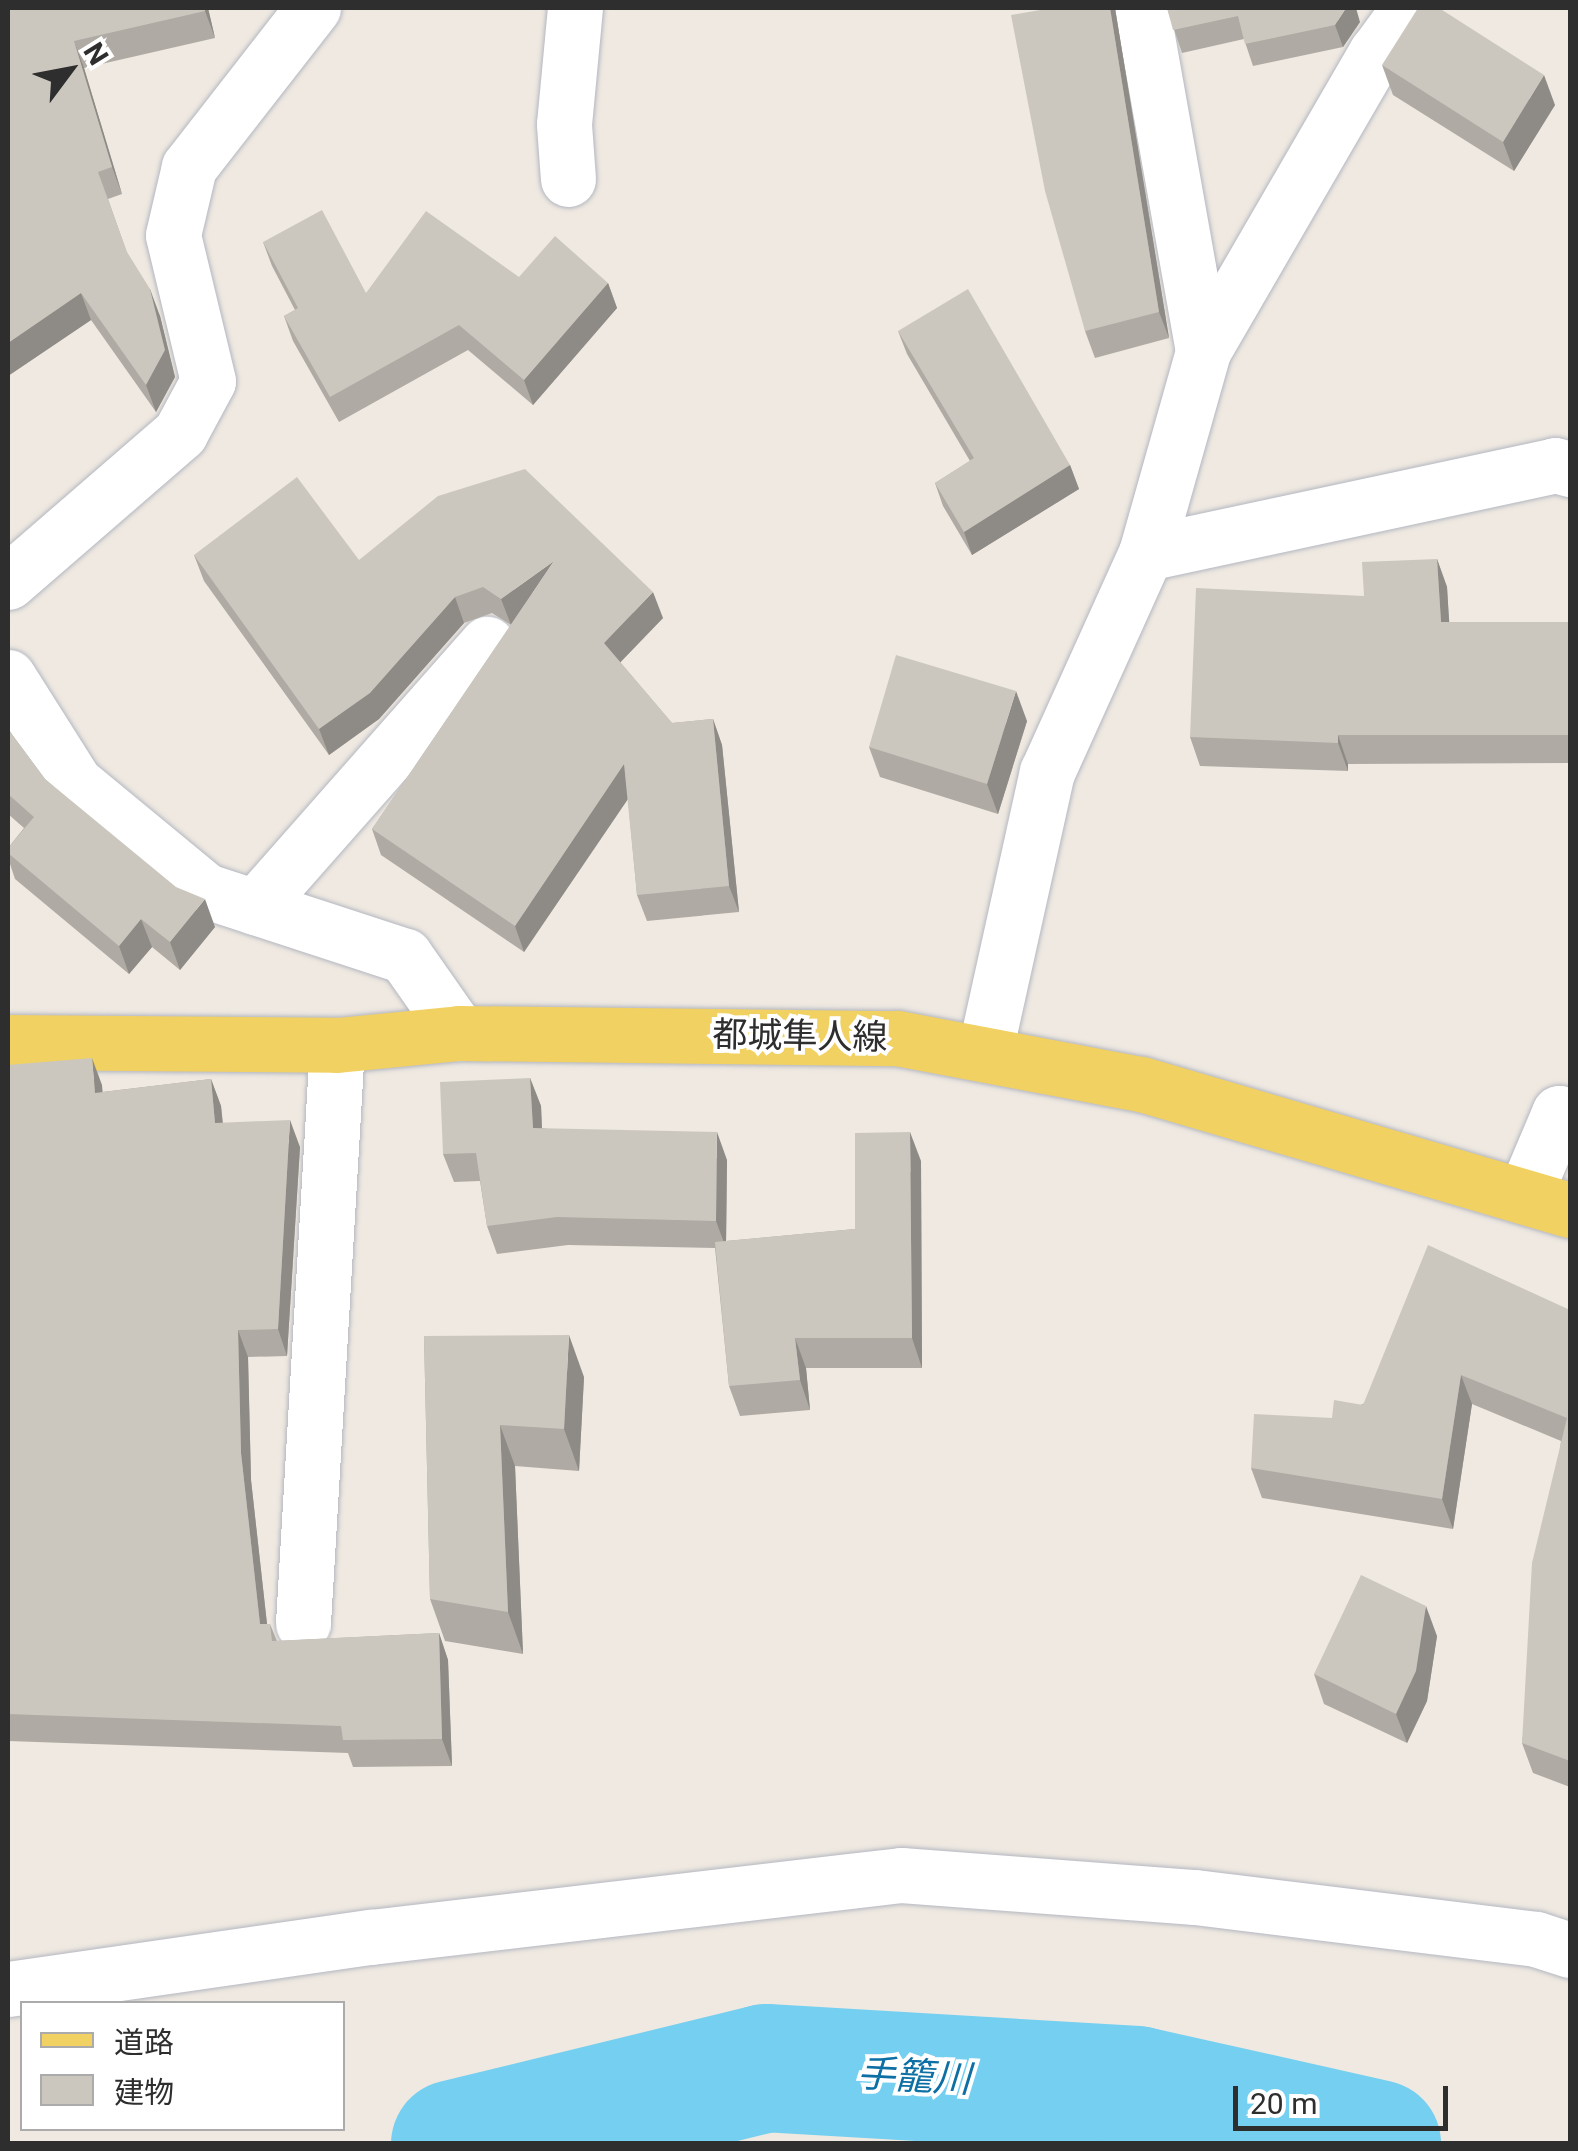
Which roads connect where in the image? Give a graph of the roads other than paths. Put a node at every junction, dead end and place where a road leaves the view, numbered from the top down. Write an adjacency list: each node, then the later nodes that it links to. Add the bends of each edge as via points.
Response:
1 (313, 8): 9 (street, via 190,168 173,235 208,381 199,398 180,433)
2 (576, 8): 5 (street, via 564,124)
3 (1142, 8): 6 (street)
4 (1409, 8): 6 (street, via 1376,53)
5 (568, 179)
6 (1203, 351): 8 (street)
7 (1565, 460): 8 (street)
8 (1146, 553): 16 (street, via 1047,772)
9 (8, 582)
10 (487, 644): 12 (street)
11 (8, 677): 12 (street, via 76,783 206,890)
12 (256, 908): 13 (street, via 405,956)
13 (458, 1033): 15 (main road, 都城隼人線); 16 (main road, 都城隼人線, via 897,1038)
14 (8, 1042): 15 (main road, 都城隼人線)
15 (337, 1045): 19 (street)
16 (985, 1051): 18 (main road, 都城隼人線, via 1141,1084)
17 (1570, 1116): 18 (street, via 1559,1113)
18 (1547, 1203)
19 (303, 1623)
20 (1570, 1950): 21 (street, via 1536,1939 1195,1897 901,1875 371,1937)
21 (8, 1989)

